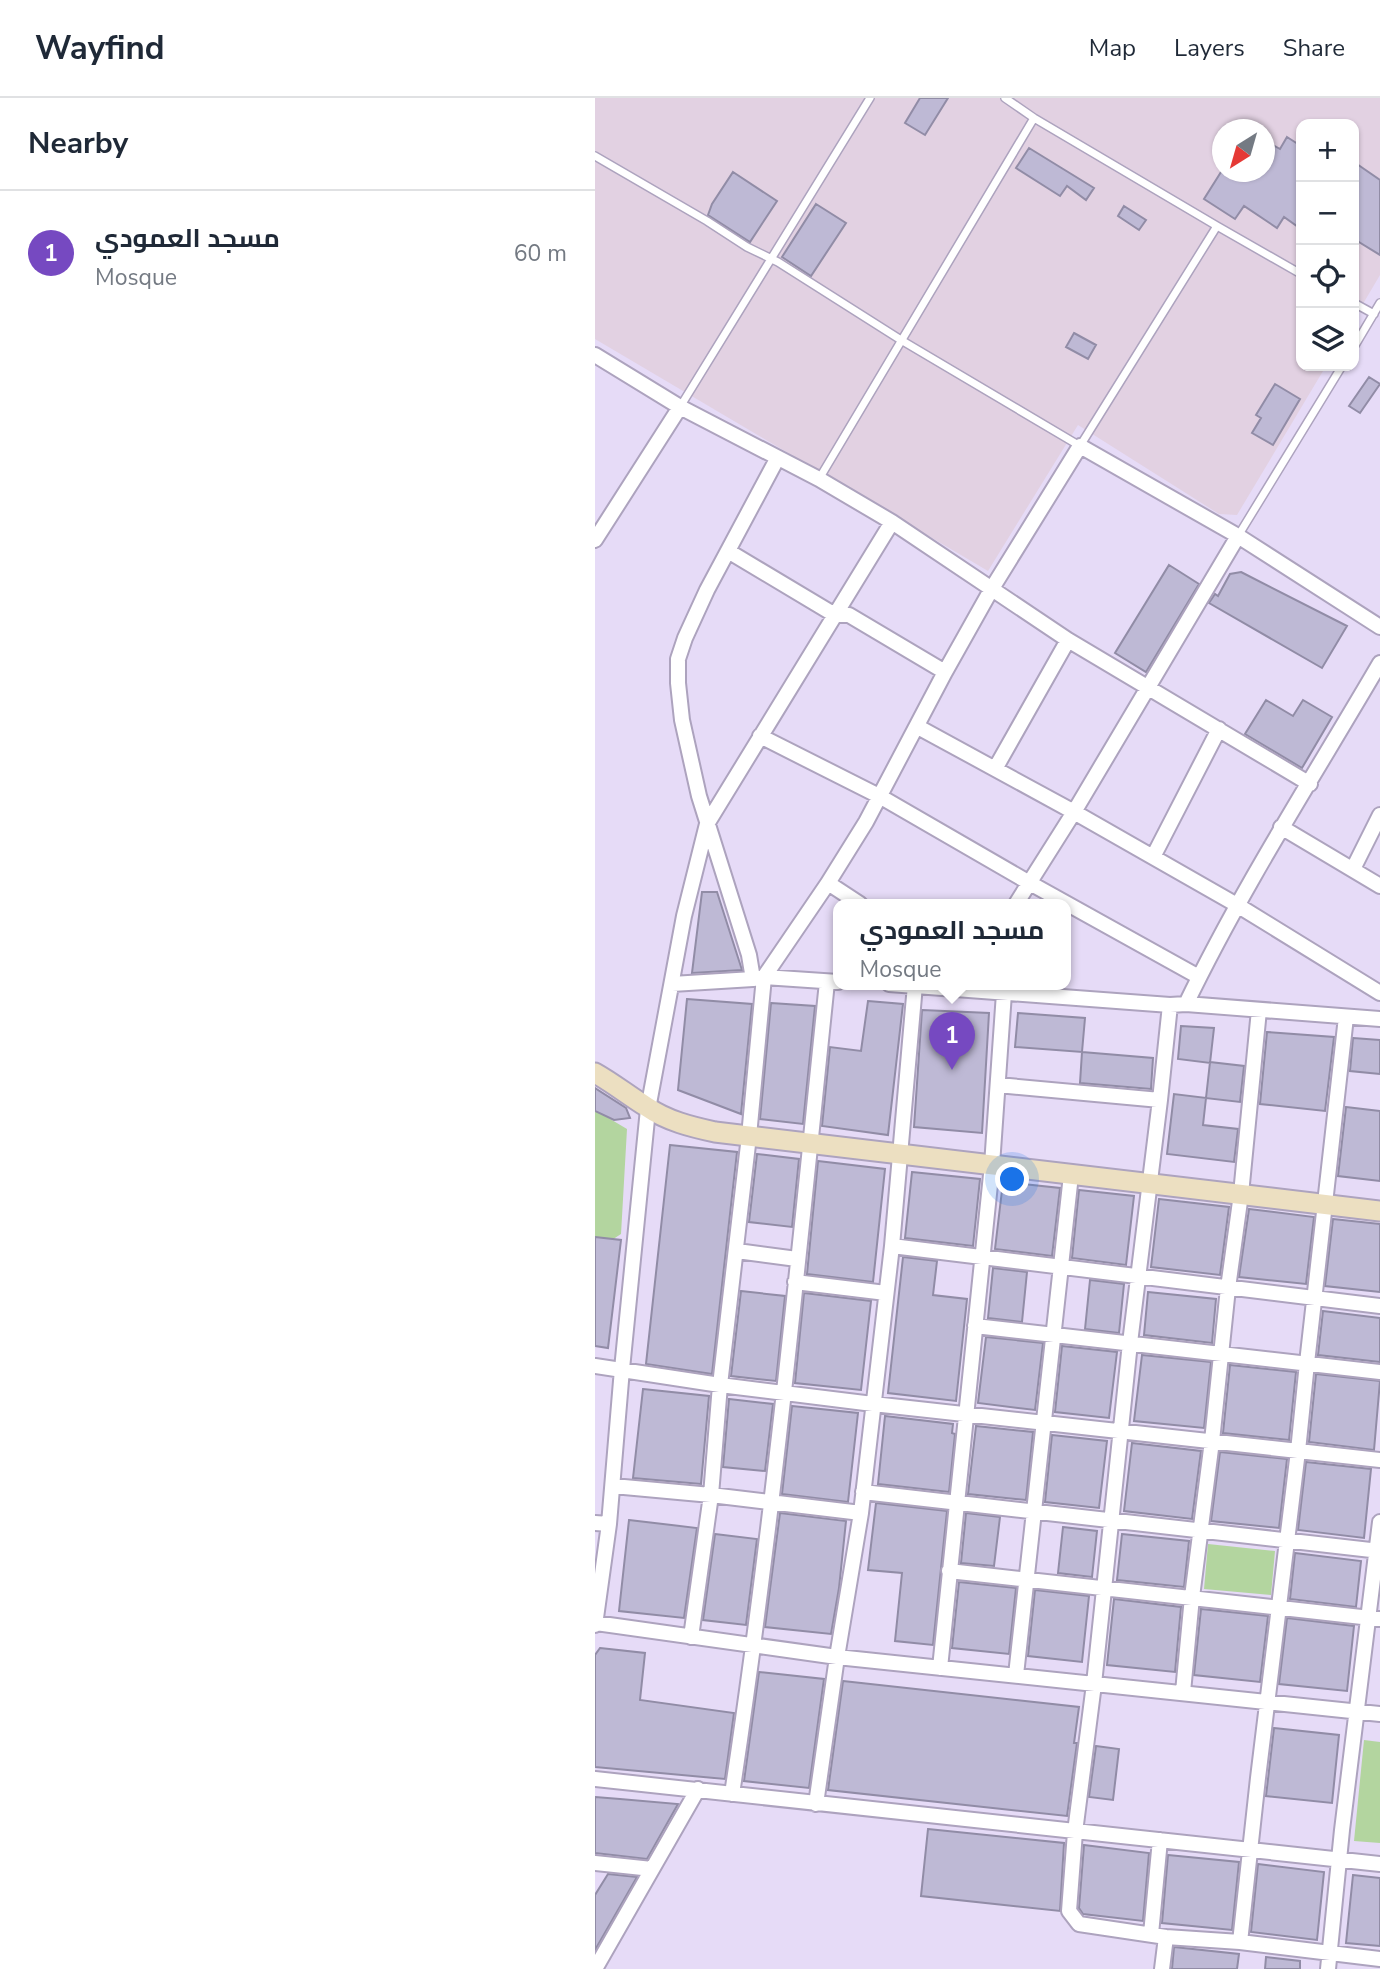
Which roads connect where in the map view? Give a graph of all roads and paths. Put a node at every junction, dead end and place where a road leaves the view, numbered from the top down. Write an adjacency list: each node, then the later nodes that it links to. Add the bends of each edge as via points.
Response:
1 (870, 98): 6 (lane)
2 (1005, 98): 3 (lane)
3 (1034, 118): 5 (lane); 12 (lane)
4 (595, 156): 6 (lane)
5 (1217, 226): 7 (lane); 16 (lane)
6 (772, 258): 12 (lane); 15 (lane)
7 (1296, 271)
8 (1380, 303): 10 (lane)
9 (1359, 306): 10 (lane)
10 (1374, 314): 11 (lane)
11 (1359, 339)
12 (901, 340): 16 (lane); 18 (lane)
13 (595, 355): 15 (street)
14 (1339, 371): 20 (lane)
15 (680, 407): 17 (street); 21 (street)
16 (1080, 446): 20 (street); 23 (street)
17 (777, 459): 18 (street); 22 (street)
18 (819, 480): 19 (street)
19 (892, 522): 23 (street); 24 (street)
20 (1238, 536): 25 (street); 29 (street)
21 (595, 540)
22 (728, 551): 24 (street); 38 (street, via 706,590 678,659 682,720)
23 (991, 590): 26 (street); 28 (street)
24 (835, 615): 28 (street, via 849,615); 32 (street)
25 (1380, 627)
26 (1068, 640): 29 (street); 33 (street)
27 (1380, 663): 34 (street)
28 (945, 672): 30 (street)
29 (1147, 689): 31 (street); 36 (street)
30 (918, 727): 33 (street); 35 (street)
31 (1219, 729): 34 (street); 40 (street)
32 (760, 736): 35 (street); 38 (street)
33 (995, 769): 36 (street)
34 (1310, 784): 39 (street)
35 (881, 796): 42 (street); 43 (street)
36 (1074, 812): 40 (street); 42 (street)
37 (1380, 815): 41 (street)
38 (707, 824): 51 (street); 53 (street)
39 (1281, 827): 41 (street); 48 (street)
40 (1153, 857): 48 (street)
41 (1353, 870): 44 (street)
42 (1028, 882): 46 (street); 47 (street)
43 (828, 883): 45 (street); 51 (street)
44 (1380, 886)
45 (852, 899)
46 (1019, 899)
47 (1059, 899)
48 (1237, 905): 50 (street); 57 (street)
49 (1071, 906): 50 (street)
50 (1199, 977): 58 (street)
51 (759, 978): 52 (street); 53 (street); 67 (street)
52 (833, 982): 68 (street)
53 (672, 984): 66 (street)
54 (915, 990): 69 (street)
55 (983, 990): 56 (street)
56 (1004, 993): 59 (street); 64 (street)
57 (1380, 993)
58 (1186, 1004): 59 (street); 60 (street)
59 (1170, 1005): 65 (street)
60 (1259, 1010): 61 (street); 73 (street)
61 (1346, 1017): 62 (street); 74 (street)
62 (1380, 1018)
63 (595, 1073): 66 (main road)
64 (998, 1085): 65 (street); 70 (street)
65 (1160, 1100): 72 (street)
66 (648, 1109): 67 (main road, via 693,1127); 93 (street)
67 (750, 1136): 68 (main road); 77 (street)
68 (810, 1144): 69 (main road); 79 (street)
69 (901, 1155): 70 (main road); 76 (street)
70 (992, 1165): 71 (main road); 78 (street)
71 (1071, 1175): 72 (main road); 80 (street)
72 (1149, 1183): 73 (main road); 81 (street)
73 (1241, 1194): 74 (main road); 83 (street)
74 (1325, 1205): 75 (main road); 85 (street)
75 (1380, 1211)
76 (892, 1247): 78 (street); 84 (street)
77 (737, 1251): 79 (street); 95 (street)
78 (982, 1257): 80 (street); 87 (street)
79 (797, 1259): 82 (street)
80 (1062, 1266): 81 (street); 88 (street)
81 (1137, 1276): 83 (street); 89 (street)
82 (795, 1282): 84 (street); 96 (street)
83 (1227, 1288): 85 (street); 90 (street)
84 (886, 1293): 97 (street)
85 (1314, 1298): 86 (street); 91 (street)
86 (1380, 1306)
87 (975, 1326): 88 (street); 98 (street)
88 (1052, 1335): 89 (street); 99 (street)
89 (1130, 1343): 90 (street); 100 (street)
90 (1221, 1353): 91 (street); 101 (street)
91 (1307, 1363): 94 (street); 102 (street)
92 (595, 1366): 93 (street)
93 (622, 1369): 95 (street); 104 (street)
94 (1380, 1372)
95 (720, 1385): 96 (street); 106 (street)
96 (784, 1392): 97 (street); 108 (street)
97 (873, 1404): 98 (street); 105 (street)
98 (966, 1415): 99 (street); 107 (street)
99 (1043, 1423): 100 (street); 109 (street)
100 (1121, 1432): 101 (street); 111 (street)
101 (1212, 1441): 102 (street); 114 (street)
102 (1299, 1451): 103 (street); 115 (street)
103 (1380, 1460)
104 (613, 1486): 106 (street); 113 (street)
105 (863, 1492): 107 (street); 110 (street)
106 (711, 1495): 108 (street); 124 (street)
107 (957, 1502): 109 (street); 117 (street)
108 (771, 1503): 110 (street); 125 (street)
109 (1033, 1512): 111 (street); 118 (street)
110 (861, 1513): 126 (street)
111 (1111, 1520): 114 (street); 119 (street)
112 (1380, 1522): 116 (street)
113 (602, 1524): 123 (street)
114 (1201, 1530): 115 (street); 120 (street)
115 (1287, 1539): 116 (street); 121 (street)
116 (1379, 1550): 122 (street)
117 (949, 1571): 118 (street); 127 (street)
118 (1026, 1581): 119 (street); 128 (street)
119 (1104, 1589): 120 (street); 129 (street)
120 (1192, 1597): 121 (street); 130 (street)
121 (1279, 1607): 122 (street); 131 (street)
122 (1375, 1618): 132 (street)
123 (595, 1624): 124 (street)
124 (691, 1637): 125 (street)
125 (754, 1645): 126 (street); 136 (street)
126 (837, 1657): 127 (street); 137 (street)
127 (940, 1668): 128 (street)
128 (1016, 1675): 129 (street)
129 (1094, 1684): 130 (street); 138 (street)
130 (1183, 1692): 131 (street)
131 (1268, 1701): 132 (street); 140 (street)
132 (1357, 1711): 133 (street); 141 (street)
133 (1380, 1714)
134 (595, 1779): 135 (street)
135 (698, 1789): 136 (street); 144 (street)
136 (732, 1794): 137 (street)
137 (816, 1804): 138 (street)
138 (1075, 1832): 139 (street); 145 (street, via 1072,1917 1079,1924)
139 (1160, 1840): 140 (street); 145 (street)
140 (1249, 1849): 141 (street); 147 (street)
141 (1339, 1859): 143 (street); 149 (street)
142 (595, 1863): 144 (street)
143 (1380, 1864)
144 (652, 1869): 148 (street)
145 (1151, 1934): 146 (street)
146 (1166, 1937): 147 (street); 152 (street)
147 (1240, 1942): 149 (street)
148 (602, 1944): 151 (street)
149 (1330, 1953): 150 (street); 153 (street)
150 (1380, 1959)
151 (595, 1969)
152 (1162, 1969)
153 (1328, 1969)

